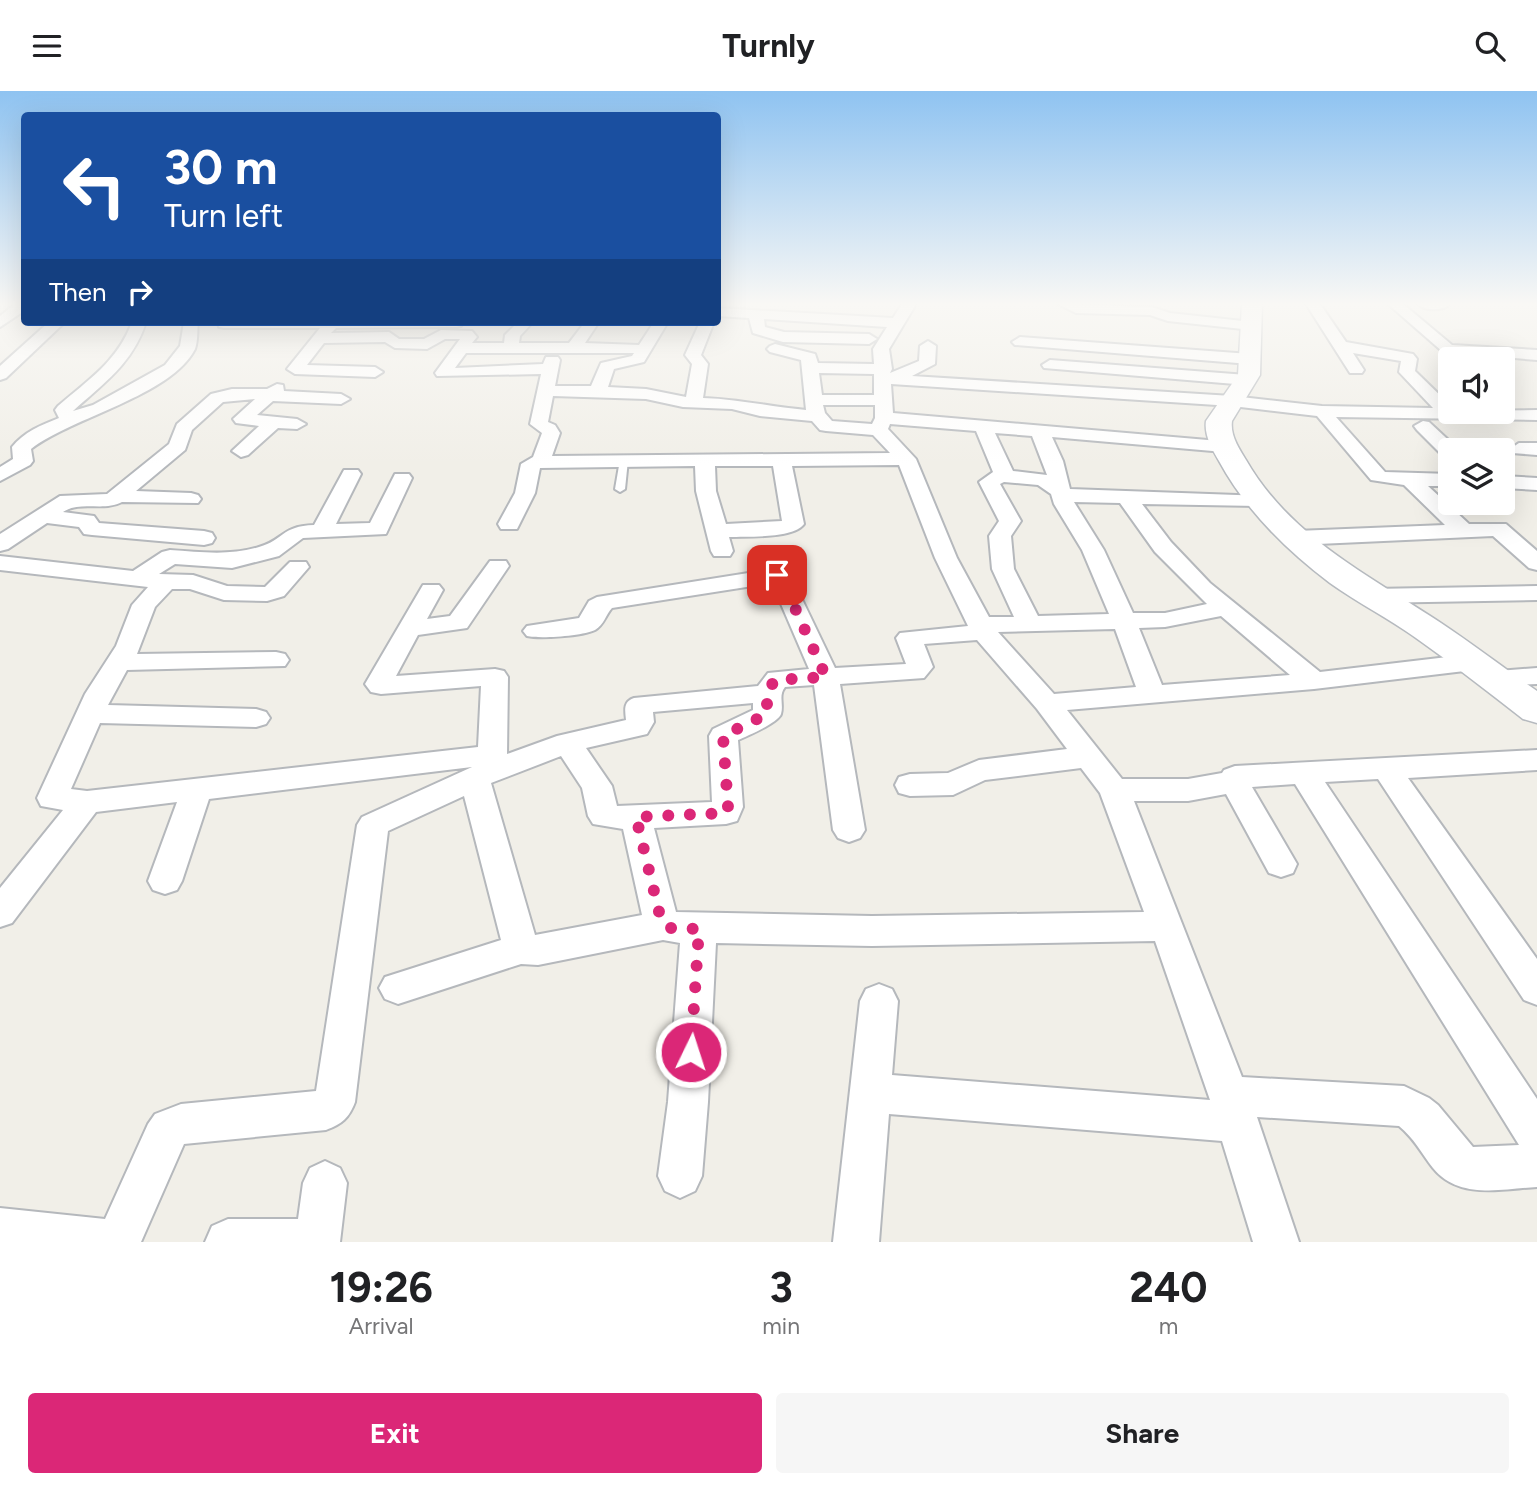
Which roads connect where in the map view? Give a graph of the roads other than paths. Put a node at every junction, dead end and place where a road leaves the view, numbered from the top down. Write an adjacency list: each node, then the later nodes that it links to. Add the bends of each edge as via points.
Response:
1 (19, 358): 30 (street)
2 (121, 358): 42 (street, via 64,410)
3 (181, 358): 42 (street, via 172,368 109,404)
4 (303, 358): 25 (street, via 295,366)
5 (361, 358): 27 (street)
6 (491, 358): 22 (street)
7 (639, 358): 20 (street)
8 (695, 358): 35 (street, via 701,364)
9 (797, 358): 21 (street)
10 (858, 358): 24 (street)
11 (865, 358): 24 (street)
12 (927, 358): 24 (street, via 927,363)
13 (1136, 358): 24 (street)
14 (1180, 358): 23 (street)
15 (1245, 358): 49 (street, via 1219,421)
16 (1252, 358): 38 (street)
17 (1347, 358): 26 (street)
18 (1408, 358): 36 (street, via 1407,372)
19 (1515, 359): 29 (street)
20 (619, 362): 22 (street); 32 (street, via 607,366)
21 (810, 362): 24 (street); 37 (street)
22 (551, 364): 31 (street)
23 (1050, 365)
24 (889, 366): 37 (street); 37 (street, via 829,428); 45 (street); 53 (street)
25 (300, 370): 27 (street); 33 (street)
26 (1356, 370)
27 (348, 371): 28 (street)
28 (375, 372)
29 (1537, 372)
30 (0, 375)
31 (547, 391): 32 (street); 55 (street, via 539,424 551,433)
32 (598, 391): 35 (street)
33 (270, 395): 34 (street); 43 (street, via 242,419); 66 (street, via 217,398 183,428 178,446)
34 (341, 399)
35 (694, 402): 37 (street, via 760,411)
36 (1438, 404)
37 (815, 408)
38 (1322, 411): 39 (street); 60 (street, via 1373,473)
39 (1438, 415)
40 (1515, 415): 41 (street)
41 (1537, 415)
42 (73, 418): 57 (street, via 25,442 20,451 23,461)
43 (273, 423): 44 (street); 50 (street)
44 (297, 424)
45 (984, 425): 47 (street); 58 (street)
46 (1423, 426): 48 (street)
47 (1039, 430): 49 (street); 65 (street)
48 (1438, 440)
49 (1224, 446): 69 (street)
50 (241, 451)
51 (705, 459): 52 (street); 52 (street, via 706,491 719,541 793,524); 54 (street)
52 (781, 459): 53 (street)
53 (906, 459): 90 (street, via 946,558)
54 (624, 460): 55 (street); 64 (lane)
55 (541, 461): 71 (street, via 531,464 527,487)
56 (351, 474): 72 (street)
57 (0, 475)
58 (1003, 476): 65 (street, via 1043,480); 88 (street, via 989,482 1010,521 1000,536 1002,563)
59 (402, 478): 72 (street, via 378,530)
60 (1409, 479): 61 (street); 73 (street)
61 (1438, 480)
62 (1515, 483): 63 (street)
63 (1537, 484)
64 (620, 489)
65 (1063, 493): 67 (street); 87 (street)
66 (118, 496): 68 (street); 70 (street, via 108,502 67,500)
67 (1126, 497): 69 (street); 86 (street, via 1186,573)
68 (191, 499)
69 (1258, 500): 75 (street)
70 (42, 516): 74 (street, via 86,521 92,529); 76 (street)
71 (509, 524)
72 (322, 531): 81 (street, via 298,532 271,551 232,561 170,557)
73 (1464, 531): 75 (street); 77 (street, via 1499,530)
74 (204, 538)
75 (1296, 538): 85 (street)
76 (0, 544)
77 (1537, 562)
78 (0, 563): 81 (street)
79 (498, 566): 89 (street, via 458,623)
80 (298, 567): 82 (street, via 276,591 267,594 224,593 194,582)
81 (138, 578): 82 (street)
82 (166, 582): 93 (street, via 144,604)
83 (431, 590): 89 (street)
84 (1537, 593): 85 (street)
85 (1372, 596): 94 (street)
86 (1224, 608): 87 (street); 97 (street)
87 (1125, 623): 88 (street); 99 (street)
88 (1030, 624): 90 (street)
89 (409, 628): 107 (street, via 379,686 495,677)
90 (983, 629): 96 (street, via 909,638 919,667 915,672); 100 (street)
91 (536, 631): 96 (street, via 587,624 598,605 606,602 777,575)
92 (276, 660): 93 (street)
93 (119, 662): 102 (street)
94 (1483, 670): 95 (street); 97 (street); 101 (street)
95 (1537, 676)
96 (826, 677): 98 (street, via 777,679); 116 (street)
97 (1314, 681): 99 (street)
98 (767, 692): 104 (street, via 640,705 637,727); 115 (street, via 767,714 723,736 726,813)
99 (1152, 693): 100 (street)
100 (1047, 703): 105 (street)
101 (1537, 710)
102 (90, 714): 103 (street); 114 (street, via 52,798)
103 (256, 718)
104 (567, 743): 107 (street); 115 (street, via 597,786 604,816)
105 (1089, 757): 111 (street, via 979,770 953,784); 113 (street)
106 (1537, 759): 108 (street)
107 (487, 768): 112 (street); 122 (street); 134 (street, via 373,825 335,1102 326,1110 181,1124 170,1129)
108 (1386, 768): 109 (street); 124 (street)
109 (1303, 772): 110 (street, via 1240,775); 128 (street)
110 (1234, 782): 113 (street, via 1188,790); 117 (street)
111 (910, 785)
112 (197, 789): 114 (street); 118 (street)
113 (1114, 790): 120 (street)
114 (88, 801): 119 (street)
115 (636, 817): 121 (street)
116 (849, 830)
117 (1281, 864)
118 (165, 881)
119 (6, 896)
120 (1167, 926): 121 (street, via 872,931); 127 (street)
121 (682, 927): 122 (street); 130 (street, via 688,1102)
122 (521, 949): 123 (street)
123 (398, 988)
124 (1537, 989)
125 (879, 1001): 126 (street)
126 (870, 1093): 127 (street); 138 (street)
127 (1234, 1109): 129 (street, via 1404,1106 1418,1112 1455,1160 1466,1167); 139 (street)
128 (1537, 1136)
129 (1537, 1165)
130 (680, 1176)
131 (325, 1183): 137 (street)
132 (0, 1231): 133 (street)
133 (107, 1242)
134 (118, 1242)
135 (228, 1242): 136 (street)
136 (308, 1242)
137 (317, 1242)
138 (856, 1242)
139 (1276, 1242)

